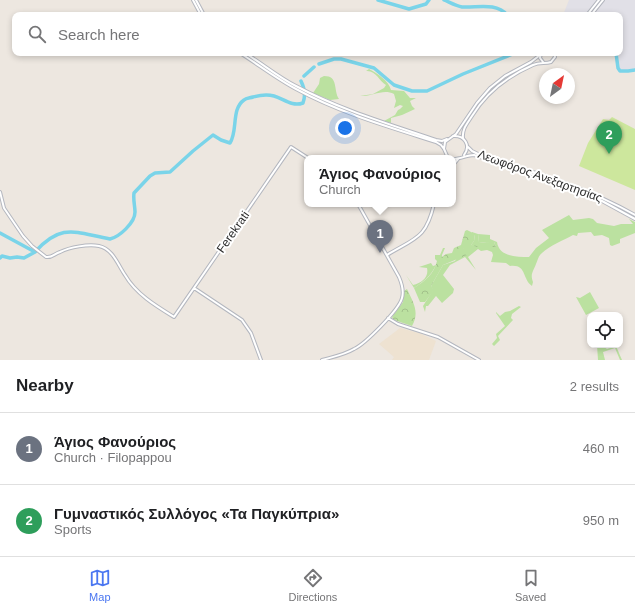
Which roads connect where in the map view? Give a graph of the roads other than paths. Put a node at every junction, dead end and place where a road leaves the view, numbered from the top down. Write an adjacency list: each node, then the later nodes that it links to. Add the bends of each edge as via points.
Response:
1 (193, 0): 5 (main road)
2 (196, 0): 6 (main road)
3 (599, 0): 7 (main road)
4 (603, 0): 8 (main road)
5 (199, 12)
6 (202, 12)
7 (589, 12)
8 (593, 12)
9 (245, 56): 15 (main road, via 297,90)
10 (249, 56): 15 (main road)
11 (538, 56): 16 (main road, via 490,88)
12 (540, 56): 14 (main road)
13 (555, 56): 14 (main road, via 551,62)
14 (543, 62): 17 (main road, via 518,72 493,90 474,112 463,131)
15 (314, 96): 19 (main road)
16 (452, 136): 17 (main road); 18 (main road)
17 (463, 138): 20 (main road)
18 (447, 139): 19 (main road); 21 (main road)
19 (436, 141): 21 (main road)
20 (468, 147): 24 (main road); 30 (main road, Λεωφόρος Ανεξαρτησίας, via 480,155 565,182)
21 (444, 149): 22 (main road)
22 (446, 154)
23 (304, 155): 33 (main road, Ferekrati, via 291,147)
24 (462, 157): 25 (main road); 31 (main road, Λεωφόρος Ανεξαρτησίας, via 474,155 571,188)
25 (458, 159): 26 (main road)
26 (456, 161)
27 (0, 192): 33 (main road, Ferekrati, via 4,208 25,239 47,258 65,250 86,246 106,248 134,289 174,317)
28 (360, 207): 32 (main road)
29 (433, 207): 32 (main road, via 423,232)
30 (635, 215)
31 (635, 219)
32 (388, 255): 34 (main road, via 403,291 400,303)
33 (194, 288): 35 (main road, via 242,320 251,332)
34 (388, 318): 36 (main road, via 356,348); 37 (main road, via 398,324 438,337)
35 (261, 360)
36 (322, 360)
37 (479, 360)

